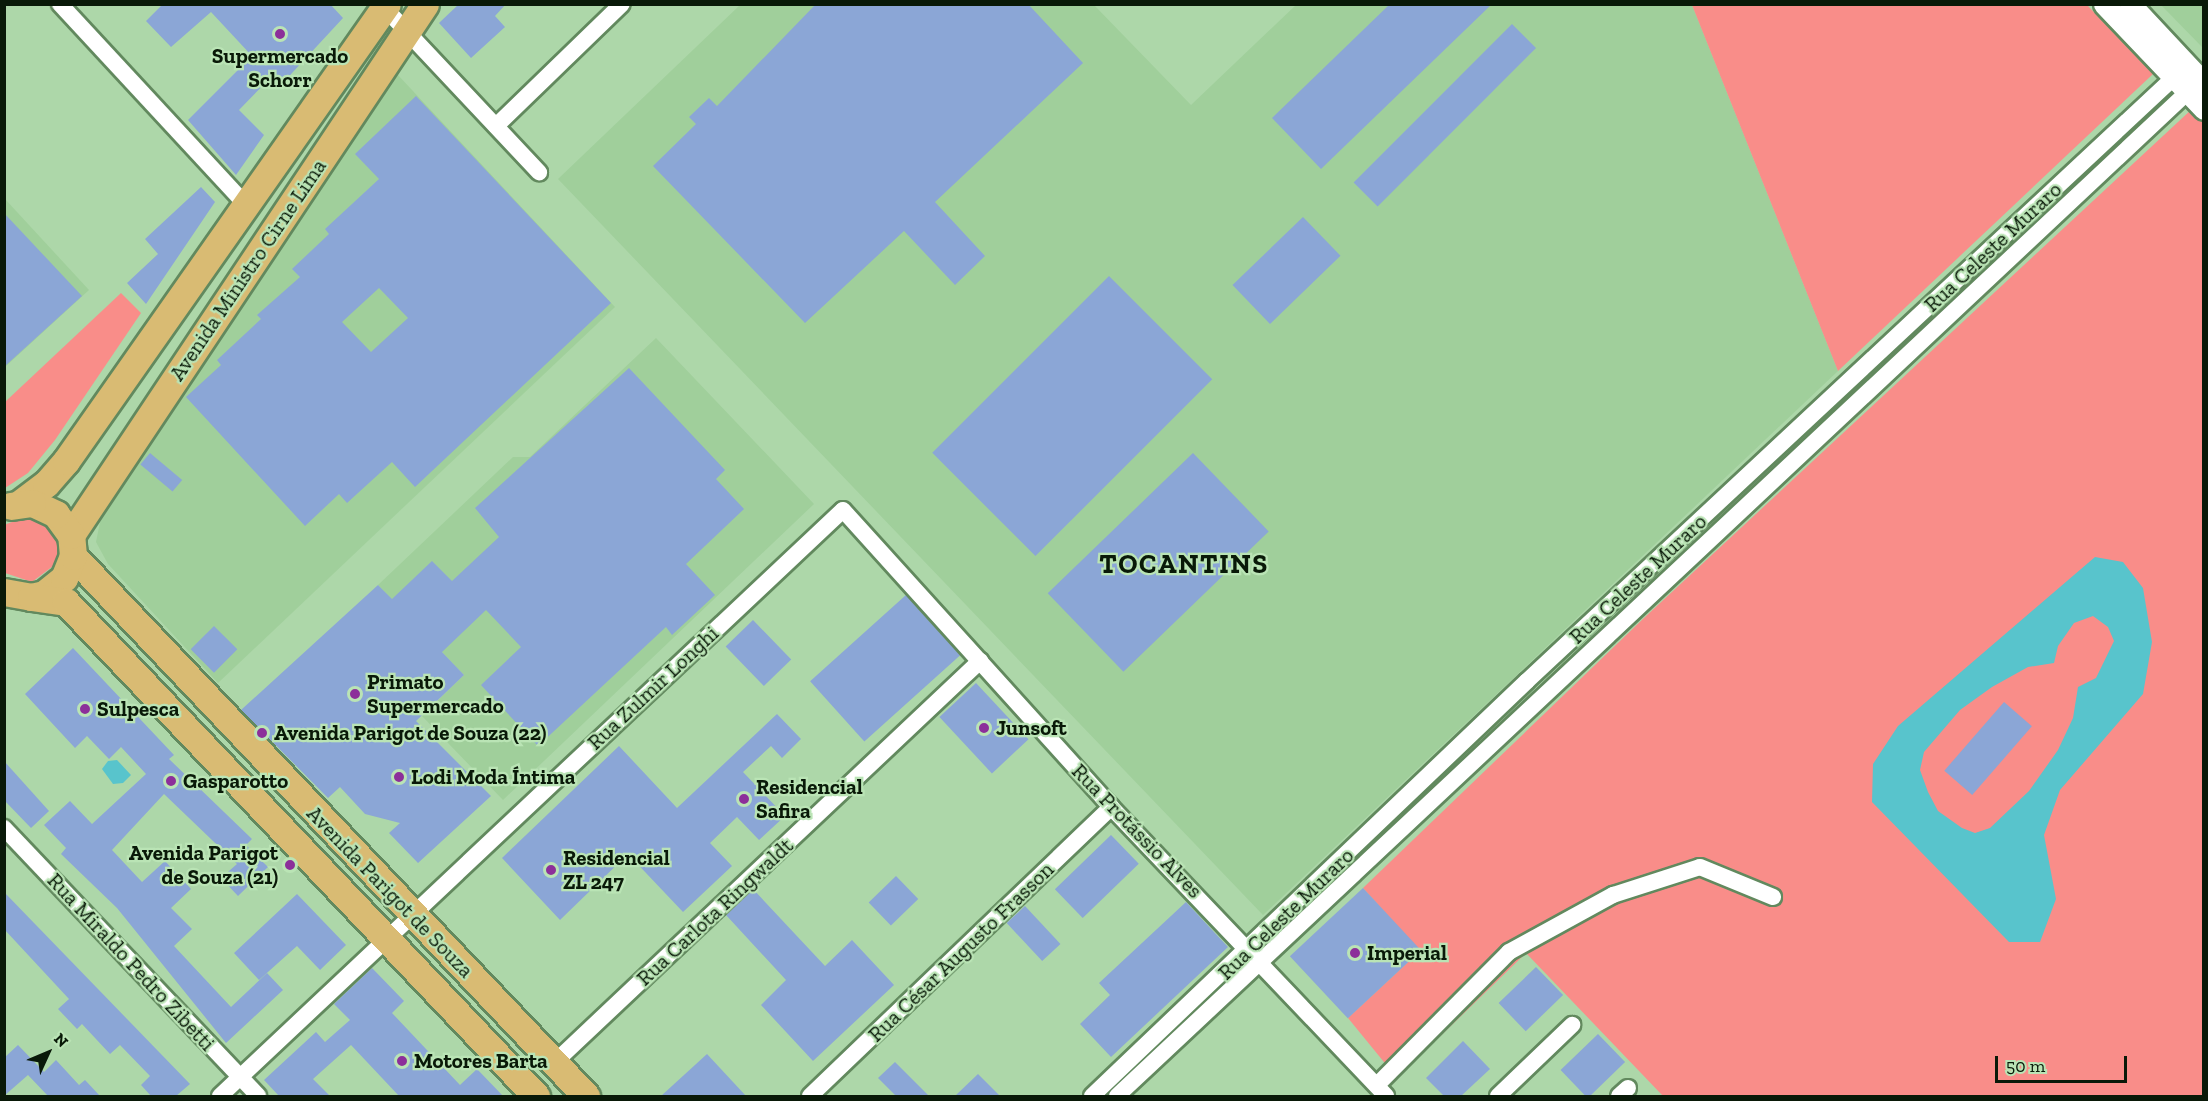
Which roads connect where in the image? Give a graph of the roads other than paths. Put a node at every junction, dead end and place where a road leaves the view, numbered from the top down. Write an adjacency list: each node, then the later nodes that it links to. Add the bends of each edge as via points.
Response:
1 (60, 4): 12 (street)
2 (425, 4): 7 (main road, Avenida Ministro Cirne Lima)
3 (622, 4): 10 (street)
4 (2104, 4): 8 (street)
5 (2130, 4): 8 (street)
6 (384, 6): 7 (street); 12 (main road, Avenida Ministro Cirne Lima)
7 (407, 32): 10 (street); 15 (main road, Avenida Ministro Cirne Lima)
8 (2190, 80): 9 (street); 24 (street, Rua Celeste Muraro, via 1527,681); 25 (street, Rua Celeste Muraro)
9 (2204, 109)
10 (496, 126): 11 (street)
11 (539, 172)
12 (247, 206): 13 (main road, Avenida Ministro Cirne Lima, via 66,461 46,484)
13 (12, 506): 15 (main road, Avenida Parigot de Souza, via 32,503 56,514)
14 (843, 510): 17 (street, Rua Protássio Alves); 22 (street, Rua Zulmir Longhi)
15 (72, 546): 16 (main road, Avenida Ministro Cirne Lima, via 60,583); 22 (main road, Avenida Parigot de Souza)
16 (14, 600): 20 (main road, Avenida Parigot de Souza, via 66,602)
17 (980, 661): 18 (street, Rua Protássio Alves); 28 (street, Rua Carlota Ringwaldt)
18 (1112, 807): 24 (street, Rua Protássio Alves); 35 (street, Rua César Augusto Frasson)
19 (4, 828): 29 (street, Rua Miraldo Pedro Zibetti)
20 (321, 869): 22 (main road, via 386,922); 23 (main road, Avenida Parigot de Souza)
21 (1773, 897): 30 (street, via 1700,867 1613,895 1509,952)
22 (411, 915): 23 (street, Rua Zulmir Longhi); 26 (main road, Avenida Parigot de Souza)
23 (387, 939): 26 (main road, via 404,932 414,933 460,981); 29 (street); 33 (main road, Avenida Parigot de Souza)
24 (1250, 949): 25 (street, Rua Protássio Alves); 36 (street, Rua Celeste Muraro)
25 (1262, 962): 30 (street, Rua Protássio Alves); 37 (street, Rua Celeste Muraro)
26 (496, 1002): 28 (main road, Avenida Parigot de Souza)
27 (1572, 1025): 38 (street)
28 (554, 1063): 34 (main road, Avenida Parigot de Souza)
29 (240, 1077): 31 (street); 32 (street, Rua Miraldo Pedro Zibetti)
30 (1382, 1091)
31 (220, 1096)
32 (258, 1096)
33 (536, 1096)
34 (586, 1096)
35 (810, 1096)
36 (1092, 1096)
37 (1117, 1096)
38 (1498, 1096)

